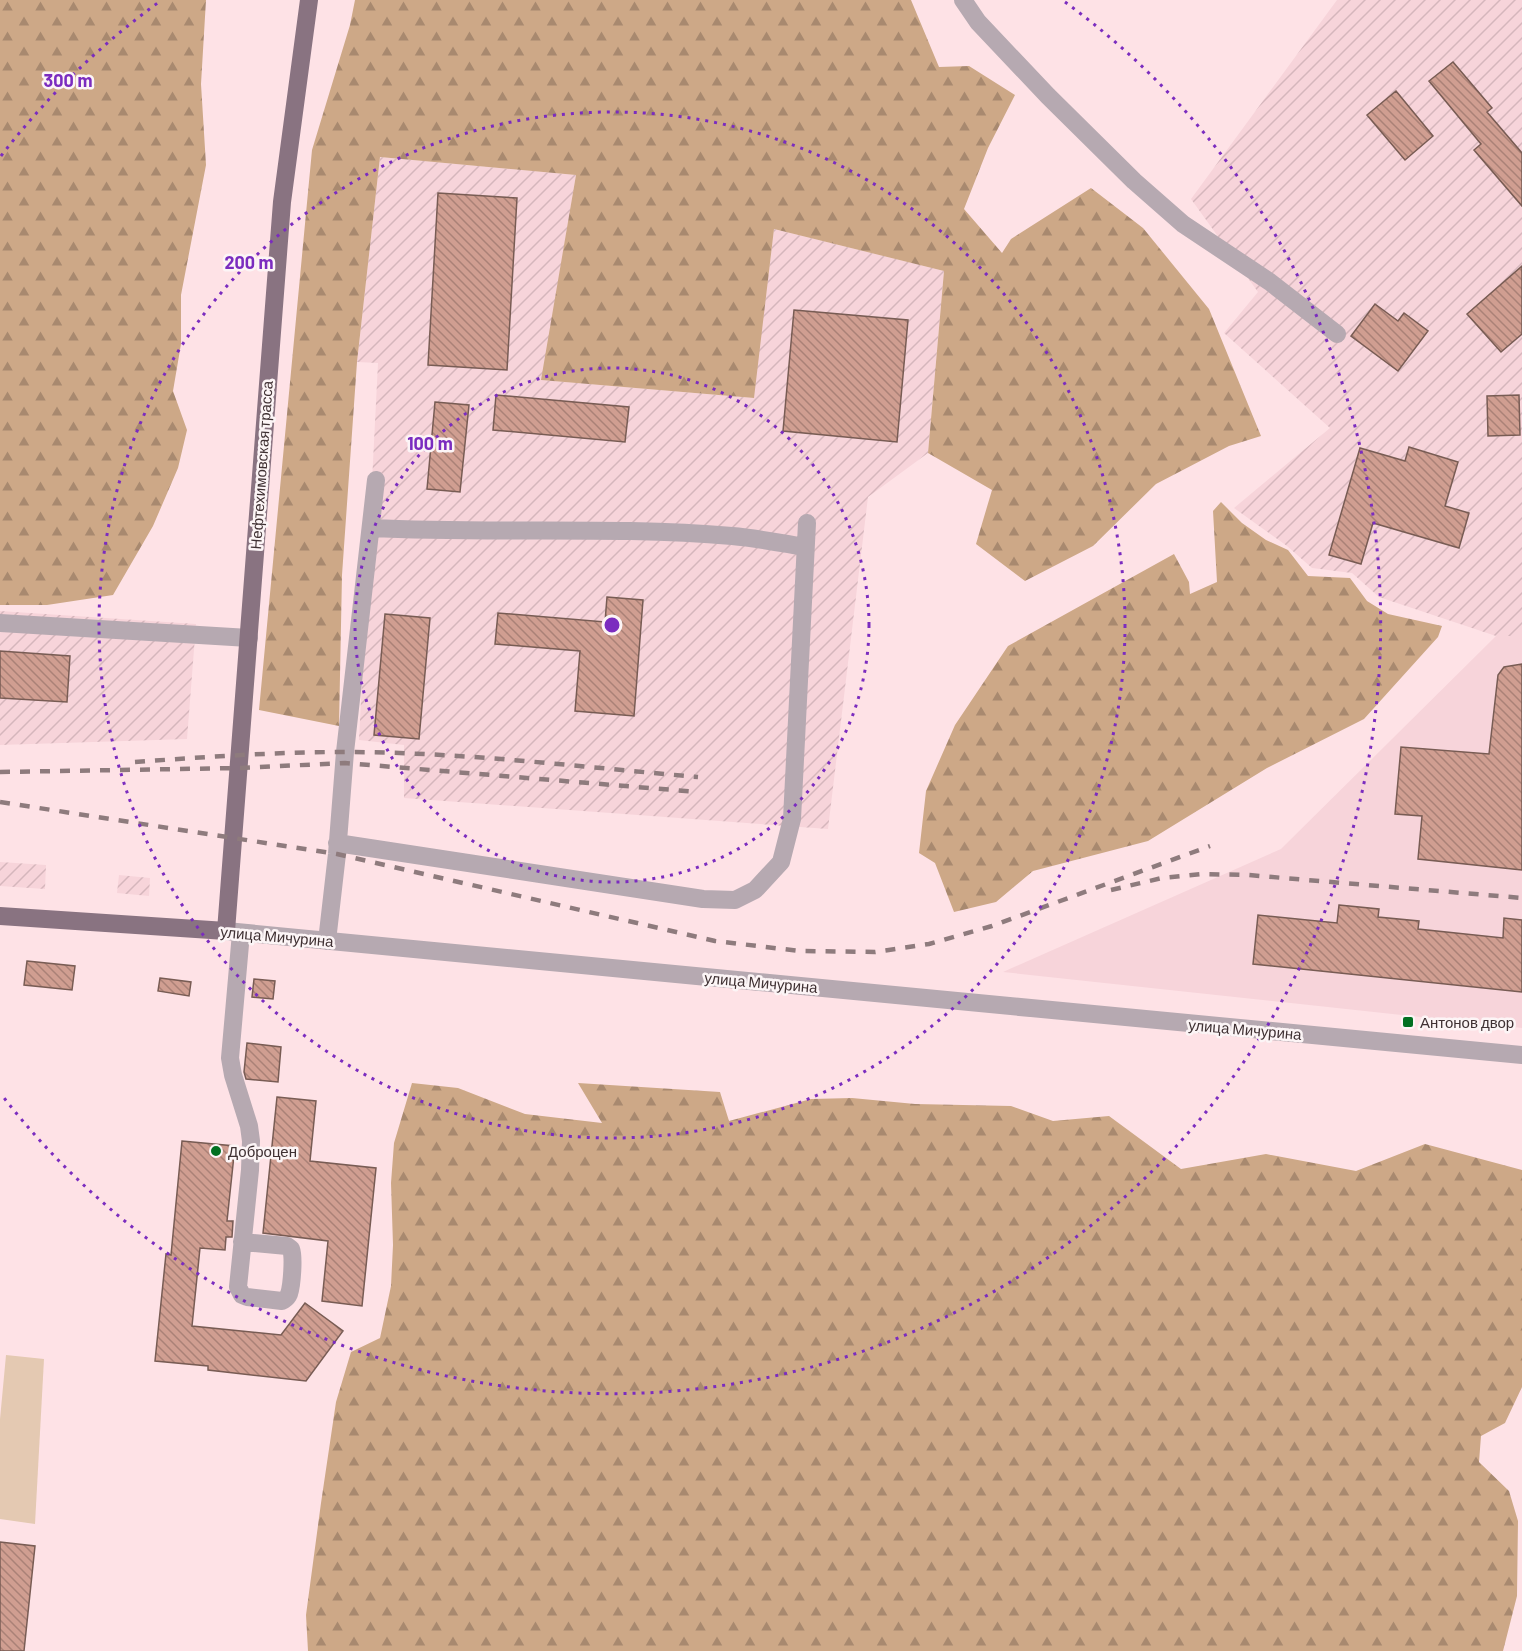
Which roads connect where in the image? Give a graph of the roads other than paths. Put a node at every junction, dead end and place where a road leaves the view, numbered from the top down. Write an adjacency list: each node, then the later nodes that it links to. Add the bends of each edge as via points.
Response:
1 (309, 0): 9 (main road, Нефтехимовская трасса, via 282,202)
2 (963, 0): 3 (street, via 978,22 1134,181 1183,224 1270,282)
3 (1336, 334)
4 (376, 480): 6 (street)
5 (807, 523): 7 (street)
6 (372, 528): 7 (street, via 723,535); 10 (street)
7 (804, 547): 10 (street, via 792,819 781,862 756,890 735,900 703,899)
8 (0, 623): 9 (street)
9 (249, 638): 12 (main road, Нефтехимовская трасса)
10 (337, 843): 13 (street)
11 (0, 915): 12 (main road, улица Мичурина)
12 (233, 932): 13 (street, улица Мичурина); 15 (street, via 231,1066 250,1141)
13 (327, 941): 14 (street, улица Мичурина)
14 (1522, 1055)
15 (242, 1242)

